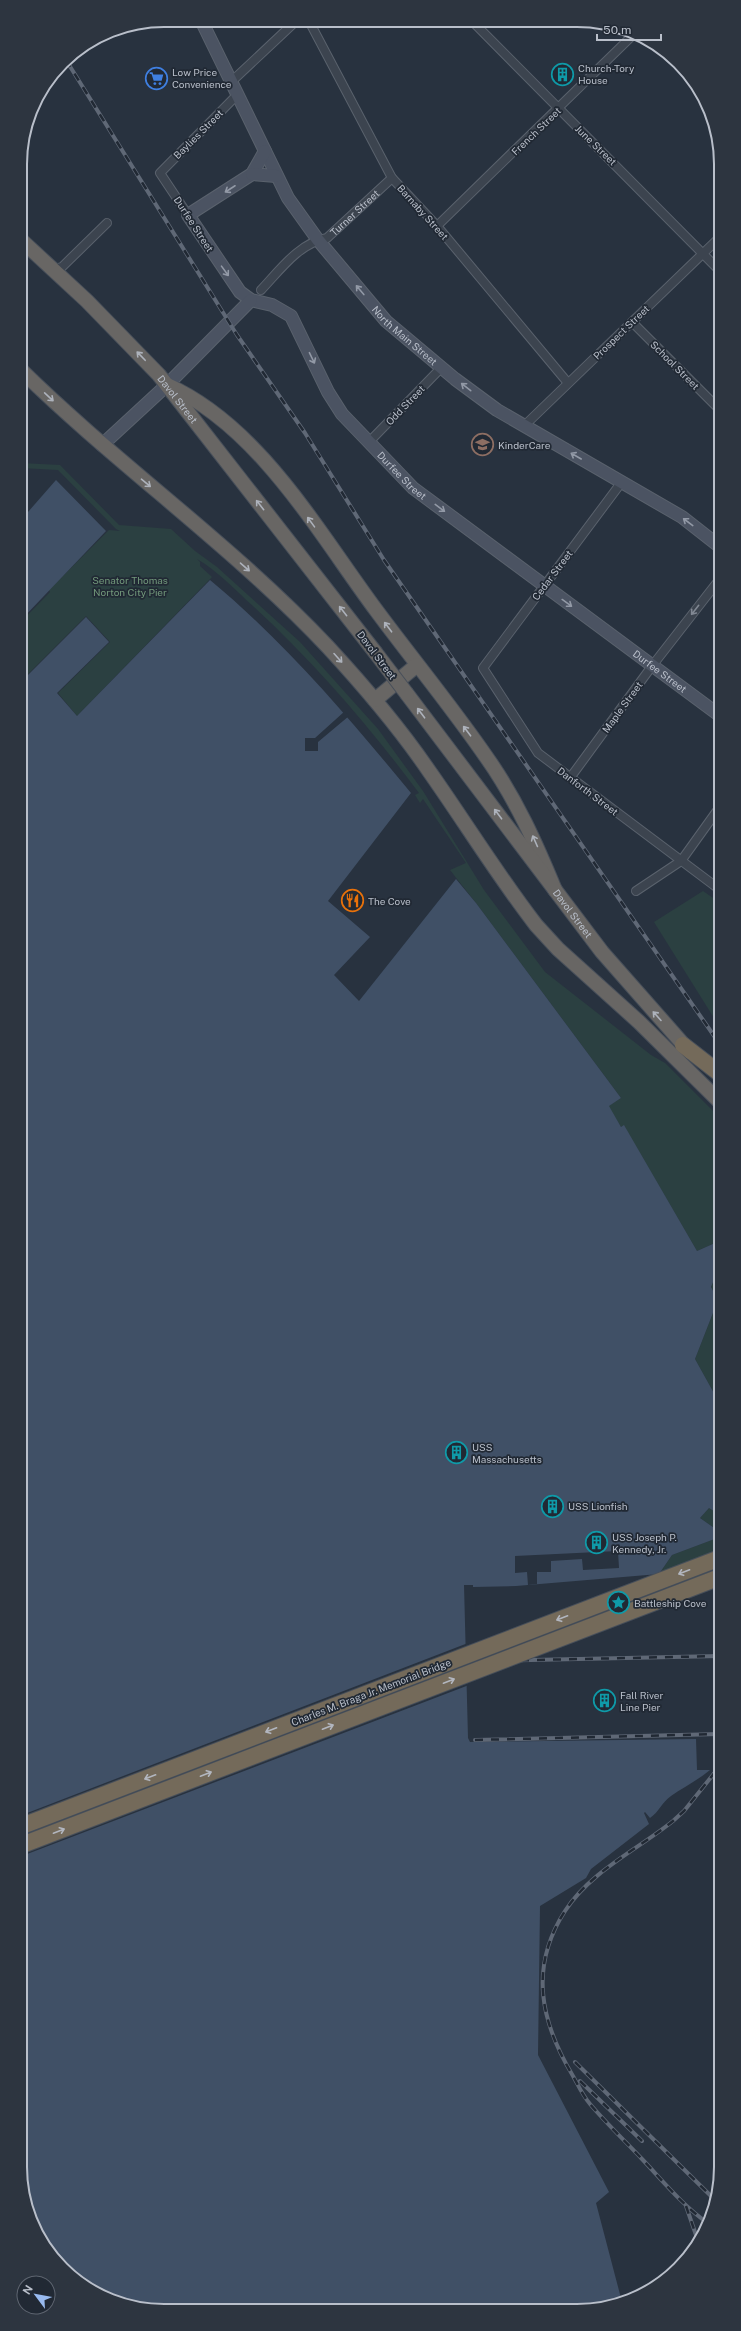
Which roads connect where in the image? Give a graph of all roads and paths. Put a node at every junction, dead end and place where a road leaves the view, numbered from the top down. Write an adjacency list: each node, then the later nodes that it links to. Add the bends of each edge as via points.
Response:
1 (204, 27): 6 (main road, North Main Street)
2 (290, 27): 6 (street)
3 (312, 27): 13 (street, Barnaby Street)
4 (478, 27): 8 (street, June Street)
5 (630, 38): 8 (street, French Street)
6 (231, 82): 7 (main road, North Main Street)
7 (237, 95): 9 (main road, North Main Street); 10 (street, Baylies Street)
8 (559, 108): 16 (street, French Street); 20 (street, June Street)
9 (265, 152): 11 (main road); 12 (main road, North Main Street)
10 (160, 173): 14 (street, Durfee Street)
11 (252, 174): 12 (main road); 14 (main road, one-way to 14)
12 (276, 176): 17 (main road, North Main Street)
13 (392, 178): 16 (street, Barnaby Street); 17 (street, Turner Street, via 327,238)
14 (188, 215): 24 (main road, Durfee Street, one-way to 24, via 240,292)
15 (107, 223): 22 (street, via 62,267)
16 (437, 226): 28 (street, Barnaby Street)
17 (318, 240): 23 (street, Turner Street, via 302,248); 26 (main road, North Main Street, one-way to 17, via 386,321)
18 (714, 243): 20 (street, Prospect Street)
19 (27, 245): 22 (highway, Davol Street)
20 (703, 254): 21 (street, June Street); 25 (street, Prospect Street)
21 (714, 265)
22 (54, 269): 29 (highway, Davol Street, one-way to 22, via 110,323)
23 (261, 290)
24 (251, 300): 29 (main road); 32 (main road, Durfee Street, one-way to 32, via 272,305 291,316 334,402)
25 (632, 322): 28 (street, Prospect Street); 30 (street, School Street)
26 (441, 368): 31 (main road, North Main Street, one-way to 26, via 497,410); 32 (street, Odd Street)
27 (27, 376): 33 (highway, one-way to 33)
28 (568, 383): 31 (street, Prospect Street)
29 (167, 385): 33 (main road); 38 (highway, one-way to 29, via 267,464 220,417 190,396); 47 (highway, Davol Street, one-way to 29, bridge, via 375,652)
30 (714, 404)
31 (524, 426): 34 (main road, North Main Street, one-way to 31)
32 (369, 442): 36 (main road, Durfee Street, one-way to 36, via 413,488)
33 (102, 445): 41 (highway, one-way to 41, via 282,601)
34 (621, 483): 35 (main road, North Main Street, one-way to 34, via 682,517); 36 (street, Cedar Street)
35 (714, 542)
36 (544, 586): 39 (main road, Durfee Street, one-way to 39); 40 (street, Cedar Street)
37 (714, 586): 39 (street, Maple Street, one-way to 39)
38 (417, 665): 41 (highway); 47 (highway, one-way to 38, via 534,838 488,758)
39 (652, 666): 42 (main road, Durfee Street); 43 (street, Maple Street)
40 (483, 668): 43 (street, Danforth Street, via 538,753)
41 (375, 700): 52 (highway, via 429,770 536,925 558,949 639,1022)
42 (714, 711)
43 (570, 778): 45 (street, Danforth Street)
44 (714, 815): 45 (street)
45 (681, 861): 46 (street, Danforth Street); 48 (street)
46 (714, 885)
47 (555, 890): 49 (highway, Davol Street, one-way to 47, via 602,952)
48 (636, 891)
49 (683, 1045): 50 (highway); 51 (highway, Davol Street)
50 (714, 1069)
51 (714, 1078)
52 (714, 1096)
53 (714, 1560): 55 (highway, Charles M. Braga Jr. Memorial Bridge, one-way to 55)
54 (714, 1579): 56 (highway, Charles M. Braga Jr. Memorial Bridge, one-way to 54, bridge)
55 (27, 1824)
56 (27, 1843)

